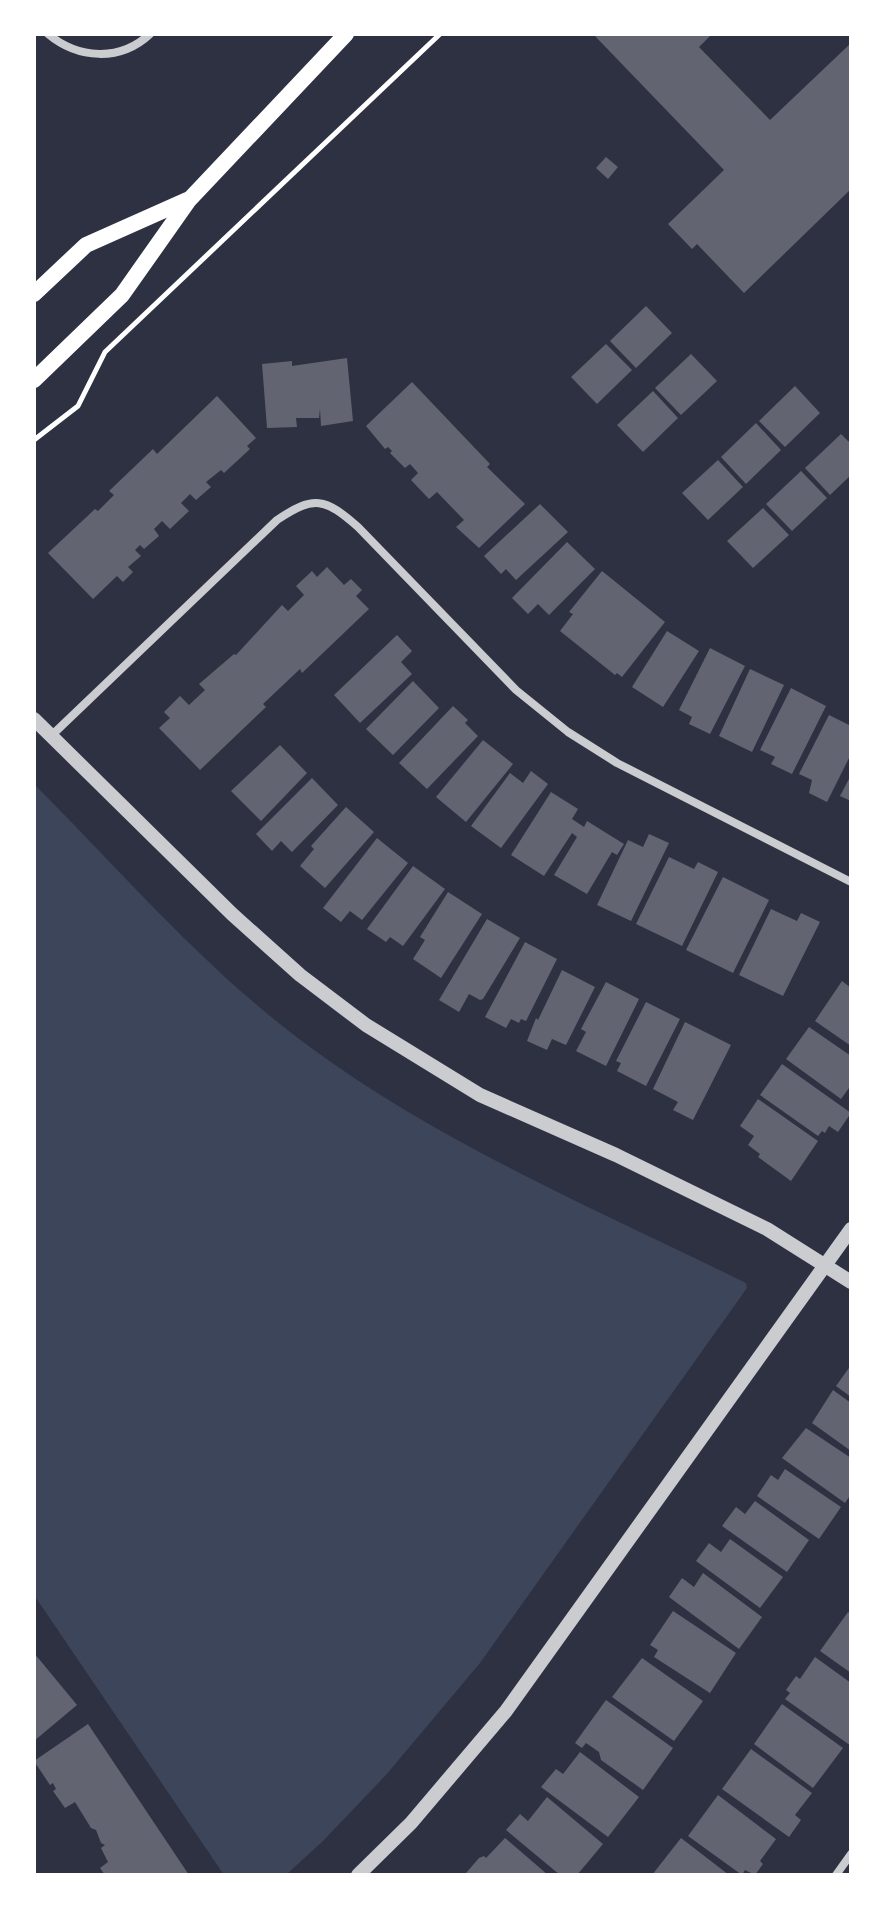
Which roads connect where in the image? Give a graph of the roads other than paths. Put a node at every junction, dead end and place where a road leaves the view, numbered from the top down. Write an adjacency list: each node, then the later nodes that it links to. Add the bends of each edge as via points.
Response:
1 (48, 34): 2 (street, via 86,53 107,54 123,52)
2 (150, 34)
3 (346, 34): 4 (main road)
4 (189, 200): 5 (main road, via 86,245); 6 (main road, via 122,295)
5 (34, 294)
6 (34, 380)
7 (34, 719): 8 (street)
8 (51, 736): 9 (street, via 277,520 300,504 323,503 358,527 516,690 568,732 617,763); 11 (street, via 252,933 366,1025 480,1095 767,1229)
9 (851, 882)
10 (851, 1229): 11 (street)
11 (825, 1265): 12 (street); 14 (street, via 506,1711 411,1823)
12 (851, 1282)
13 (851, 1854): 15 (street)
14 (358, 1875)
15 (836, 1875)

